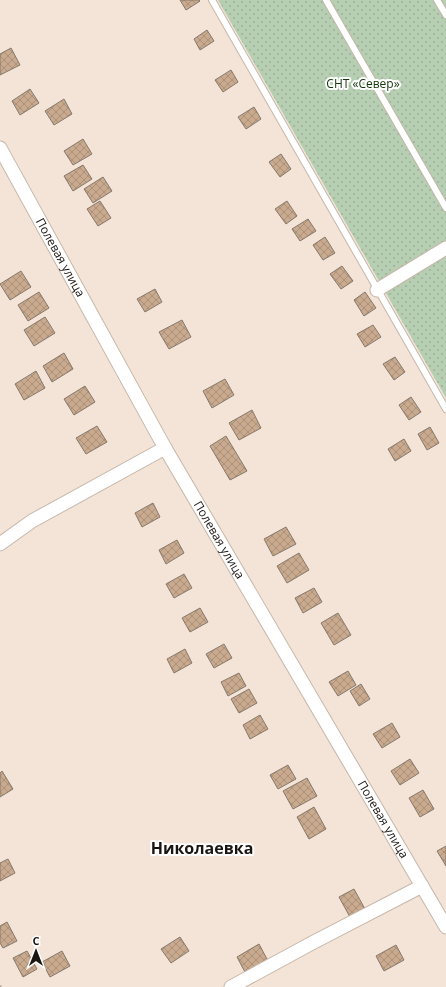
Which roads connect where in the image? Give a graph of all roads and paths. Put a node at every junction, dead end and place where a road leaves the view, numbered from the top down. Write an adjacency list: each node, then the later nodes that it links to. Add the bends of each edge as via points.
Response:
1 (212, 0): 8 (lane)
2 (326, 0): 6 (lane)
3 (437, 0): 4 (lane)
4 (446, 15)
5 (0, 148): 10 (street, Полевая улица)
6 (446, 208)
7 (446, 248): 8 (street)
8 (377, 290): 9 (lane)
9 (446, 409)
10 (165, 448): 11 (street, via 32,521); 12 (street, Полевая улица)
11 (0, 544)
12 (422, 886): 13 (street, Полевая улица); 14 (street)
13 (446, 927)
14 (231, 987)

